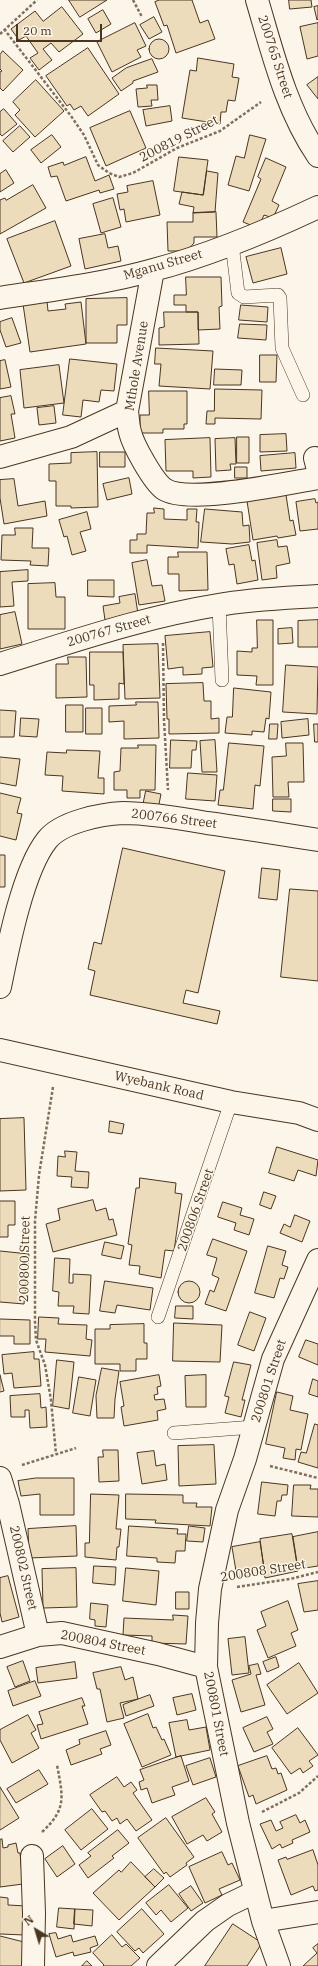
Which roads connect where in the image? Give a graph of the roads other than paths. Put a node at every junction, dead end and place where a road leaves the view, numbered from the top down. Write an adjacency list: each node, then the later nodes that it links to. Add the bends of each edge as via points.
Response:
1 (257, 0): 2 (street, 200765 Street, via 282,86 306,139)
2 (318, 156)
3 (318, 207): 4 (street, Mganu Street)
4 (232, 244): 5 (street, Mganu Street); 7 (lane, via 238,293 244,297 278,294 280,298 282,348)
5 (153, 270): 6 (street, Mganu Street); 8 (street, Mthole Avenue)
6 (0, 298)
7 (303, 395)
8 (128, 411): 9 (street, via 71,437); 10 (street, Mthole Avenue, via 130,433 139,453 164,489 182,494 211,495)
9 (0, 457)
10 (317, 469)
11 (318, 596): 12 (street, 200767 Street)
12 (219, 605): 13 (street, 200767 Street, via 114,628); 14 (lane)
13 (0, 664)
14 (222, 680)
15 (318, 840): 16 (street, 200766 Street, via 170,817 122,814 86,819 62,828 47,839 36,857 26,884)
16 (0, 986)
17 (0, 1050): 18 (street, Wyebank Road)
18 (231, 1102): 19 (street, Wyebank Road, via 300,1113); 21 (lane, 200806 Street)
19 (318, 1120)
20 (318, 1260): 22 (street, 200801 Street, via 273,1359)
21 (158, 1317)
22 (254, 1427): 23 (lane); 27 (street, 200801 Street, via 227,1510 210,1589)
23 (174, 1433)
24 (0, 1478): 25 (street, 200802 Street)
25 (38, 1635): 26 (street, 200804 Street); 27 (street, 200804 Street, via 75,1635)
26 (0, 1647)
27 (206, 1667): 29 (street, 200801 Street)
28 (32, 1856): 32 (street)
29 (255, 1892): 31 (street, 200801 Street); 33 (street, via 205,1921)
30 (318, 1912): 31 (street)
31 (263, 1921): 34 (street, 200801 Street)
32 (33, 1966)
33 (158, 1966)
34 (279, 1966)

